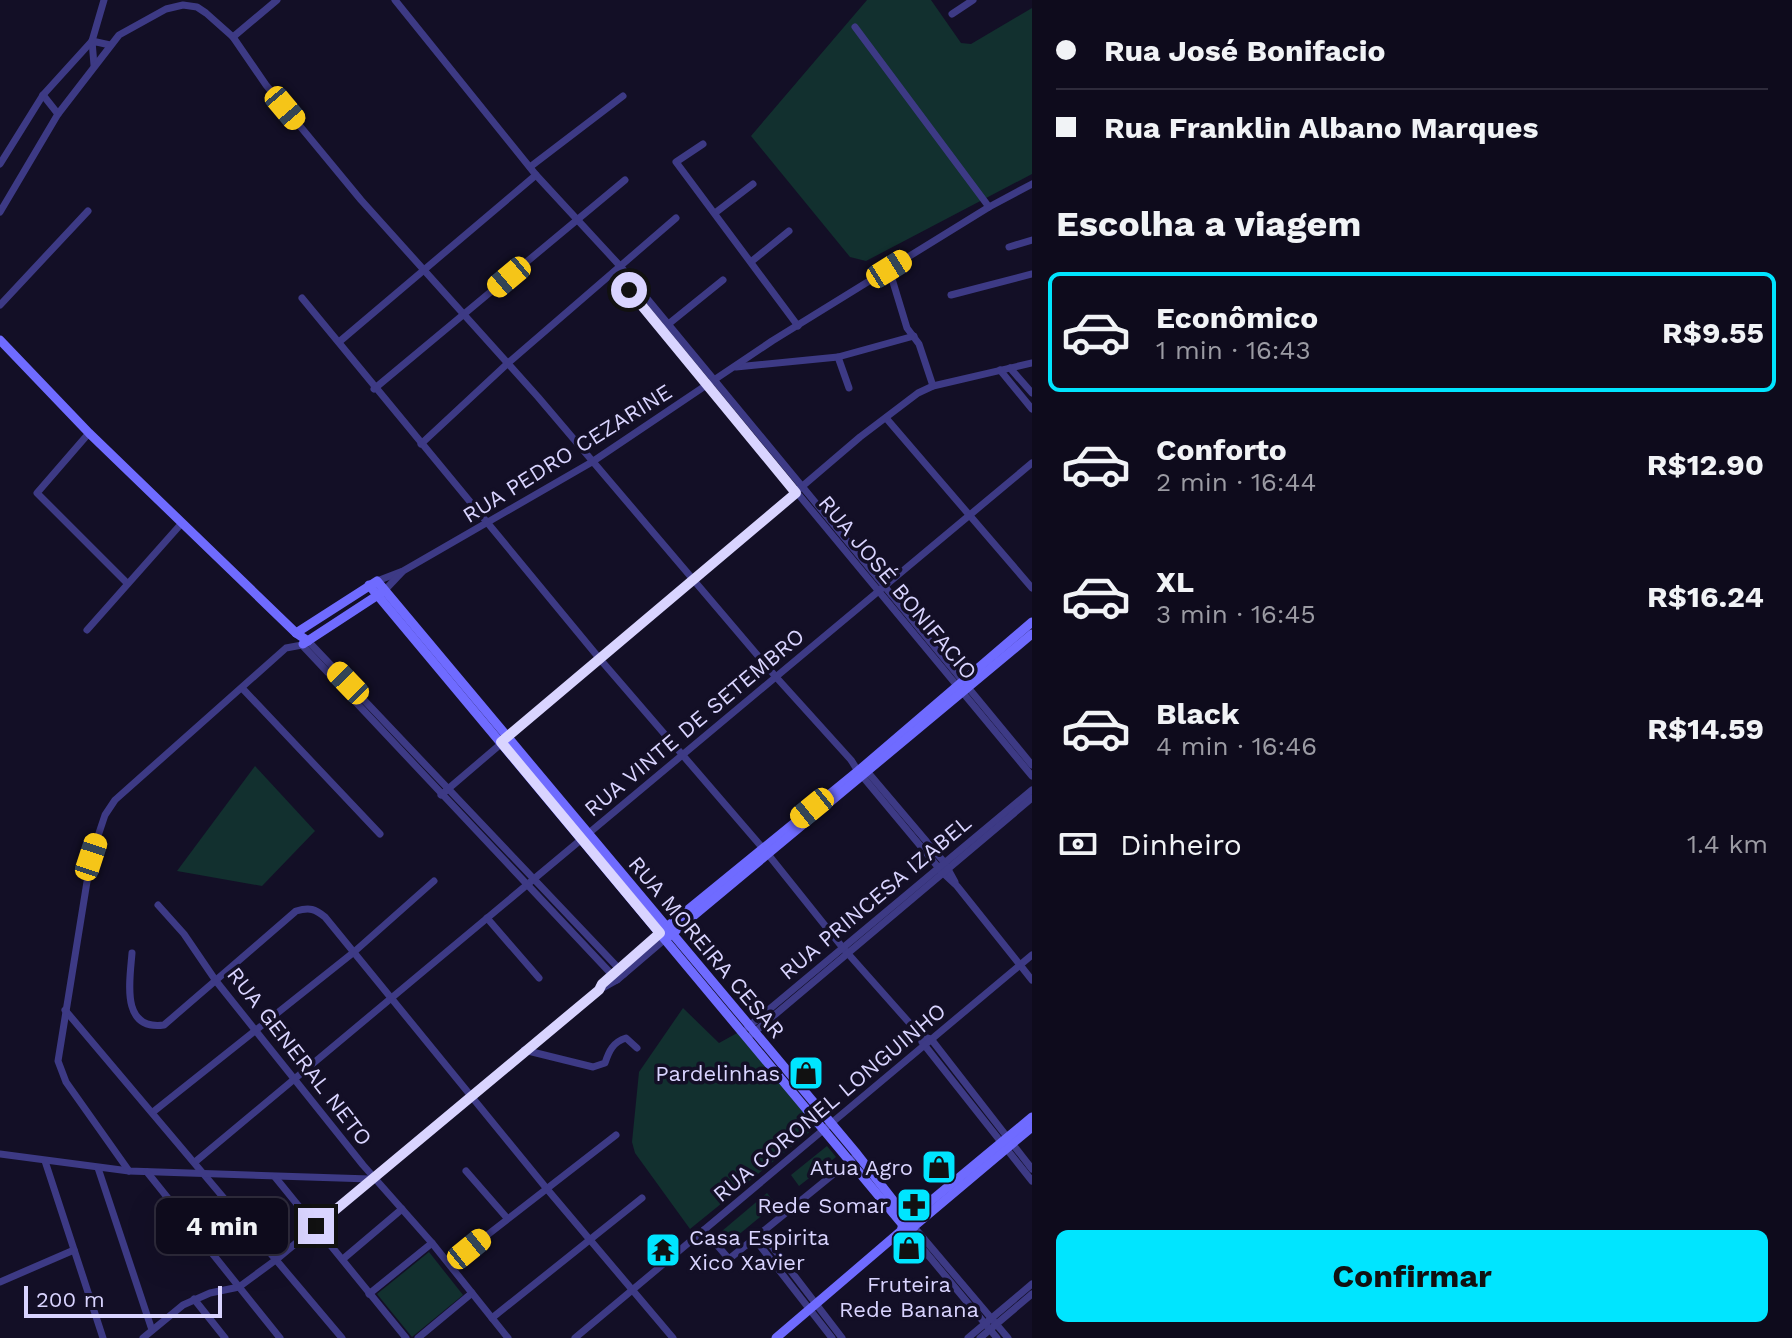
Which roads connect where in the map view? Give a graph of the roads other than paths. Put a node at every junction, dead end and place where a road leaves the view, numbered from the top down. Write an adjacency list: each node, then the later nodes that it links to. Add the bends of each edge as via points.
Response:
1 (104, 0): 8 (street)
2 (277, 0): 7 (street)
3 (973, 0): 5 (street)
4 (401, 2): 19 (street, RUA JOSÉ BONIFACIO)
5 (952, 14)
6 (855, 27): 24 (street)
7 (233, 37): 9 (street, via 197,7 183,5 119,35); 36 (street)
8 (92, 41): 9 (street); 10 (street); 12 (street)
9 (107, 48): 10 (street); 11 (street)
10 (91, 52): 11 (street)
11 (94, 65): 13 (street)
12 (63, 74): 13 (street); 14 (street)
13 (75, 91): 16 (street)
14 (43, 95): 16 (street); 18 (street)
15 (623, 96): 19 (street)
16 (58, 114): 26 (street)
17 (703, 144): 27 (street, via 676,162)
18 (0, 164)
19 (530, 167): 20 (street, RUA JOSÉ BONIFACIO)
20 (536, 175): 29 (street, RUA JOSÉ BONIFACIO); 36 (street)
21 (625, 180): 29 (street)
22 (753, 184): 27 (street)
23 (1032, 184): 24 (street, RUA PEDRO CEZARINE)
24 (989, 207): 34 (street, RUA PEDRO CEZARINE)
25 (88, 211): 41 (street)
26 (0, 212)
27 (715, 213): 33 (street)
28 (676, 218): 35 (street)
29 (577, 220): 35 (street, RUA JOSÉ BONIFACIO); 42 (street)
30 (789, 231): 33 (street)
31 (1032, 240): 32 (street)
32 (1009, 247)
33 (752, 261): 43 (street)
34 (889, 269): 43 (street, RUA PEDRO CEZARINE); 45 (street)
35 (618, 270): 44 (street, RUA JOSÉ BONIFACIO); 49 (street)
36 (424, 271): 42 (street); 47 (street)
37 (1032, 274): 39 (street)
38 (723, 280): 44 (street)
39 (951, 295)
40 (302, 298): 47 (street)
41 (0, 305)
42 (464, 315): 49 (street); 58 (street)
43 (798, 326): 51 (street, RUA PEDRO CEZARINE)
44 (664, 327): 54 (street, RUA JOSÉ BONIFACIO); 56 (street, RUA JOSÉ BONIFACIO)
45 (914, 336): 48 (street); 55 (street)
46 (0, 340): 62 (street)
47 (339, 342): 58 (street)
48 (838, 357): 51 (street); 57 (street)
49 (508, 363): 63 (street); 64 (street)
50 (1032, 363): 52 (street)
51 (735, 367): 54 (street, RUA PEDRO CEZARINE)
52 (1010, 368): 53 (street); 59 (street)
53 (1000, 370): 55 (street); 60 (street)
54 (715, 382): 56 (street, RUA PEDRO CEZARINE); 66 (street, RUA JOSÉ BONIFACIO)
55 (933, 386): 61 (street)
56 (707, 387): 64 (street, RUA PEDRO CEZARINE); 66 (street, RUA JOSÉ BONIFACIO)
57 (849, 388)
58 (374, 389): 63 (street)
59 (1032, 393)
60 (1032, 409)
61 (886, 418): 66 (street); 67 (street)
62 (89, 433): 68 (street); 72 (street, via 37,493)
63 (421, 444): 69 (street)
64 (592, 462): 69 (street, RUA PEDRO CEZARINE); 71 (street)
65 (1032, 463): 67 (street, RUA VINTE DE SETEMBRO)
66 (799, 491): 71 (street); 75 (street, RUA JOSÉ BONIFACIO)
67 (970, 516): 74 (street); 75 (street, RUA VINTE DE SETEMBRO)
68 (181, 524): 72 (street); 81 (street)
69 (487, 525): 70 (street, RUA PEDRO CEZARINE); 85 (street)
70 (403, 571): 73 (street, RUA PEDRO CEZARINE); 76 (street, RUA PEDRO CEZARINE)
71 (694, 579): 85 (street); 86 (street)
72 (127, 583): 80 (street)
73 (373, 583): 76 (street, RUA MOREIRA CESAR); 77 (street, RUA PEDRO CEZARINE)
74 (1032, 588)
75 (882, 590): 86 (street, RUA VINTE DE SETEMBRO); 87 (street, RUA JOSÉ BONIFACIO)
76 (381, 593): 78 (street, RUA PEDRO CEZARINE); 89 (street, RUA MOREIRA CESAR)
77 (335, 607): 78 (street); 81 (street, RUA PEDRO CEZARINE)
78 (343, 618): 83 (street, RUA PEDRO CEZARINE)
79 (1032, 622): 82 (street)
80 (87, 630)
81 (296, 633): 83 (street); 84 (street)
82 (1027, 635): 87 (street)
83 (305, 643): 84 (street, RUA PEDRO CEZARINE); 94 (street); 96 (street)
84 (286, 648): 88 (street)
85 (599, 658): 89 (street); 90 (street)
86 (776, 677): 90 (street, RUA VINTE DE SETEMBRO); 92 (street)
87 (962, 687): 91 (street, RUA JOSÉ BONIFACIO); 92 (street); 93 (street, RUA JOSÉ BONIFACIO)
88 (242, 688): 99 (street); 118 (street, via 149,768 105,815 91,857)
89 (505, 739): 94 (street); 100 (street, RUA MOREIRA CESAR)
90 (682, 756): 100 (street, RUA VINTE DE SETEMBRO); 101 (street)
91 (1032, 765)
92 (863, 771): 101 (street); 102 (street)
93 (1032, 776)
94 (448, 788): 96 (street); 98 (street)
95 (1032, 790): 102 (street, RUA PRINCESA IZABEL)
96 (441, 795): 98 (street)
97 (1032, 798): 102 (street, RUA PRINCESA IZABEL)
98 (479, 829): 104 (street)
99 (380, 834)
100 (584, 836): 104 (street, RUA VINTE DE SETEMBRO); 107 (street, RUA MOREIRA CESAR)
101 (764, 851): 107 (street); 108 (street)
102 (943, 868): 108 (street, RUA PRINCESA IZABEL); 112 (street)
103 (434, 881): 109 (street)
104 (530, 882): 106 (street, RUA VINTE DE SETEMBRO); 113 (street)
105 (158, 905): 116 (street, RUA GENERAL NETO)
106 (487, 918): 114 (street); 117 (street, RUA VINTE DE SETEMBRO)
107 (666, 933): 113 (street); 120 (street, RUA MOREIRA CESAR)
108 (845, 950): 120 (street, RUA PRINCESA IZABEL); 121 (street)
109 (354, 952): 116 (street, via 325,917 308,908 296,911); 117 (street); 119 (street)
110 (132, 953): 116 (street, via 129,1003 138,1018 154,1026 164,1025)
111 (1032, 955): 112 (street, RUA CORONEL LONGUINHO)
112 (1020, 965): 115 (street); 122 (street, RUA CORONEL LONGUINHO)
113 (618, 974): 125 (street)
114 (539, 978)
115 (1032, 980)
116 (216, 981): 119 (street, RUA GENERAL NETO)
117 (391, 999): 126 (street, RUA VINTE DE SETEMBRO); 127 (street)
118 (65, 1010): 128 (street); 140 (street, via 60,1071)
119 (255, 1031): 126 (street, RUA GENERAL NETO); 128 (street)
120 (748, 1032): 130 (street, RUA MOREIRA CESAR)
121 (921, 1036): 122 (street); 123 (street)
122 (931, 1039): 123 (street, RUA CORONEL LONGUINHO); 133 (street)
123 (923, 1046): 130 (street, RUA CORONEL LONGUINHO); 133 (street)
124 (637, 1048): 125 (street, via 626,1038 619,1040 605,1063 593,1067)
125 (524, 1050): 127 (street)
126 (294, 1079): 137 (street, RUA VINTE DE SETEMBRO); 145 (street, RUA GENERAL NETO)
127 (471, 1095): 145 (street); 147 (street)
128 (153, 1112): 137 (street)
129 (1032, 1117): 133 (street)
130 (827, 1127): 135 (street, RUA MOREIRA CESAR); 153 (street, RUA CORONEL LONGUINHO)
131 (1032, 1127): 133 (street)
132 (616, 1135): 147 (street)
133 (1006, 1144): 139 (street); 146 (street); 152 (street)
134 (0, 1154): 136 (street)
135 (854, 1157): 152 (street, RUA MOREIRA CESAR); 154 (street)
136 (45, 1161): 138 (street); 157 (street)
137 (195, 1162): 143 (street)
138 (98, 1168): 140 (street); 172 (street)
139 (1032, 1169)
140 (129, 1171): 142 (street)
141 (466, 1171): 150 (street)
142 (147, 1172): 143 (street); 163 (street)
143 (206, 1176): 144 (street); 158 (street)
144 (275, 1177): 145 (street); 151 (street)
145 (372, 1178): 149 (street, RUA GENERAL NETO); 151 (street)
146 (1032, 1181)
147 (547, 1189): 150 (street); 155 (street)
148 (642, 1198): 155 (street)
149 (402, 1209): 156 (street, RUA GENERAL NETO); 159 (street)
150 (507, 1218): 160 (street)
151 (316, 1226): 158 (street); 159 (street)
152 (907, 1227): 169 (street); 171 (street, RUA MOREIRA CESAR)
153 (704, 1230): 154 (street, via 729,1259); 164 (street, RUA CORONEL LONGUINHO)
154 (757, 1235): 169 (street)
155 (588, 1239): 164 (street); 170 (street)
156 (432, 1243): 160 (street, RUA GENERAL NETO); 166 (street)
157 (74, 1250): 161 (street); 175 (street)
158 (277, 1259): 163 (street); 178 (street)
159 (343, 1259): 166 (street)
160 (450, 1264): 165 (street, RUA GENERAL NETO)
161 (0, 1282)
162 (1032, 1284): 171 (street)
163 (239, 1287): 168 (street); 177 (street)
164 (632, 1290): 182 (street, RUA CORONEL LONGUINHO); 183 (street)
165 (472, 1293): 170 (street, RUA GENERAL NETO); 180 (street)
166 (369, 1294): 179 (street)
167 (1032, 1294): 171 (street)
168 (194, 1299): 172 (street); 173 (street)
169 (812, 1308): 174 (street); 184 (street)
170 (492, 1318): 181 (street, RUA GENERAL NETO)
171 (990, 1324): 185 (street); 186 (street); 187 (street, RUA MOREIRA CESAR); 188 (street, RUA MOREIRA CESAR)
172 (152, 1330): 176 (street)
173 (220, 1336)
174 (837, 1337)
175 (103, 1338)
176 (143, 1338)
177 (280, 1338)
178 (342, 1338)
179 (406, 1338)
180 (418, 1338)
181 (508, 1338)
182 (575, 1338)
183 (673, 1338)
184 (776, 1338)
185 (968, 1338)
186 (980, 1338)
187 (997, 1338)
188 (1008, 1338)

